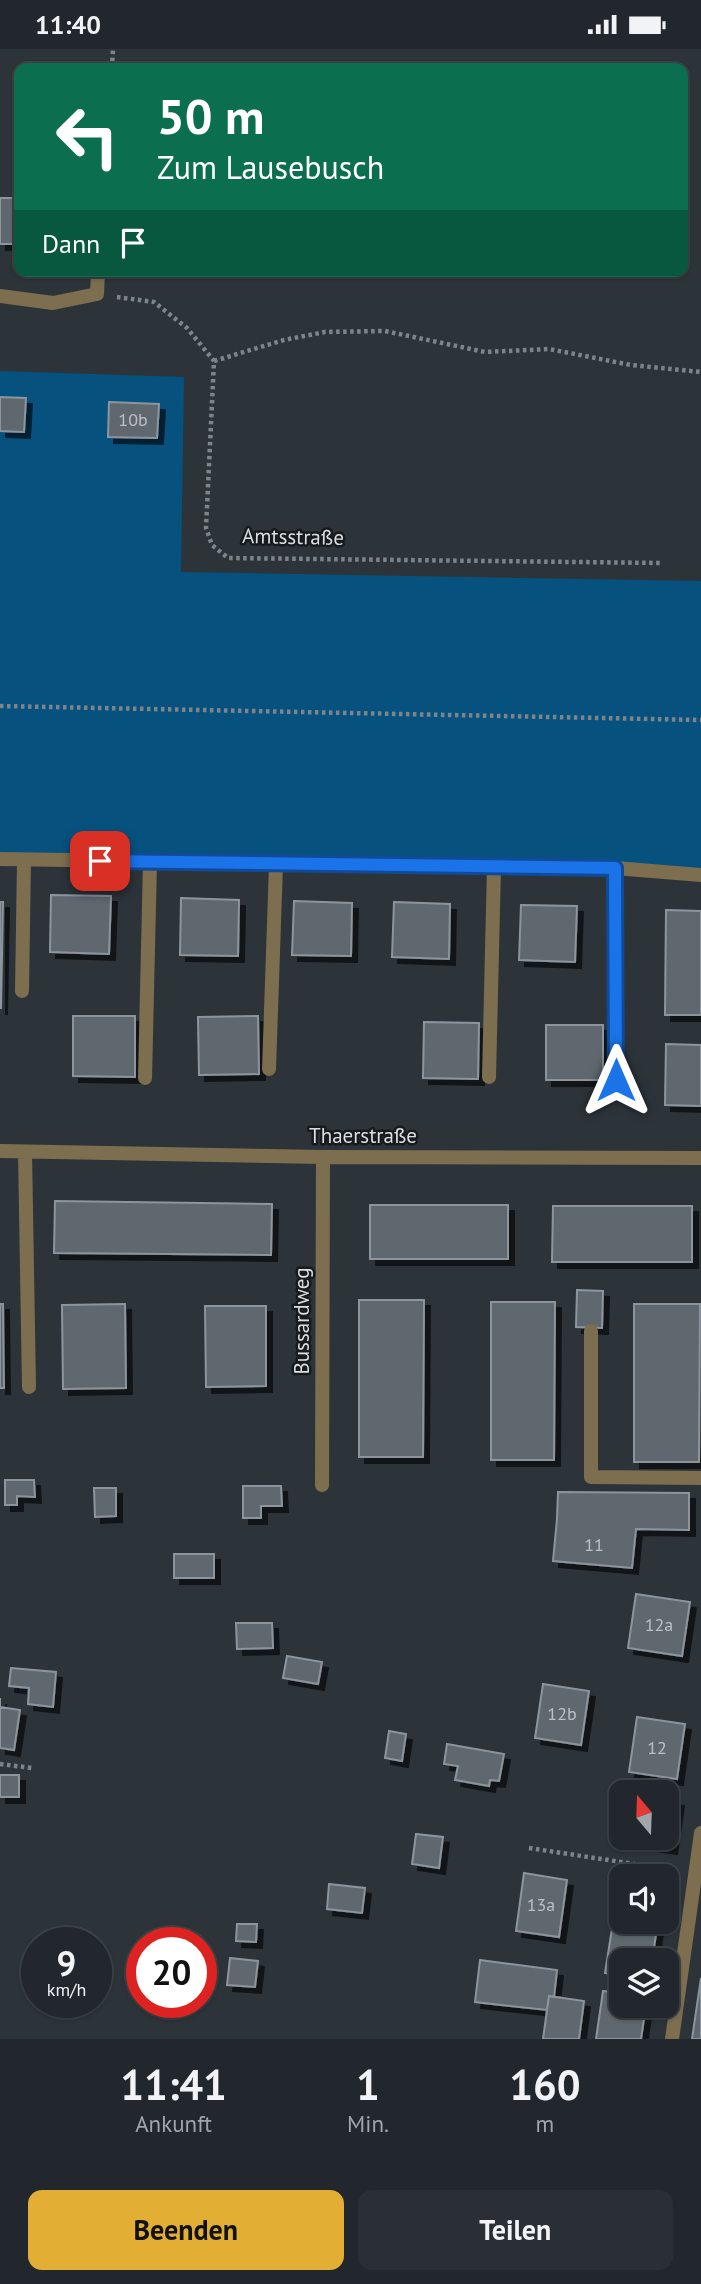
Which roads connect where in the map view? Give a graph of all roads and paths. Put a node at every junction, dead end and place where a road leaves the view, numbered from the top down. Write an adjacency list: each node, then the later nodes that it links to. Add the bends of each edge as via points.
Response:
1 (98, 277): 2 (street)
2 (97, 294): 3 (street, via 53,303); 4 (path, via 154,302 187,328)
3 (0, 296)
4 (214, 361): 5 (path, via 325,332 385,331 485,352 549,349 631,365); 6 (path, Amtsstraße, via 206,528 212,545 228,558)
5 (701, 372)
6 (663, 563)
7 (0, 706): 8 (path)
8 (701, 720)
9 (0, 859): 10 (street)
10 (24, 860): 11 (street); 16 (street)
11 (150, 862): 12 (street); 19 (street)
12 (276, 865): 13 (street); 17 (street)
13 (494, 867): 14 (street); 18 (street)
14 (615, 868): 15 (street); 20 (street)
15 (701, 875)
16 (22, 991)
17 (269, 1069)
18 (489, 1077)
19 (145, 1078)
20 (616, 1080)
21 (0, 1151): 22 (street, Thaerstraße)
22 (25, 1151): 23 (street, Thaerstraße); 26 (street)
23 (323, 1157): 24 (street, Thaerstraße); 28 (street, Bussardweg)
24 (701, 1158)
25 (591, 1331): 27 (street, via 591,1477)
26 (29, 1387)
27 (701, 1478)
28 (322, 1485)
29 (0, 1764): 30 (path)
30 (32, 1768)
31 (701, 1833): 33 (street)
32 (529, 1848): 33 (path)
33 (695, 1874): 34 (street)
34 (671, 2039)

